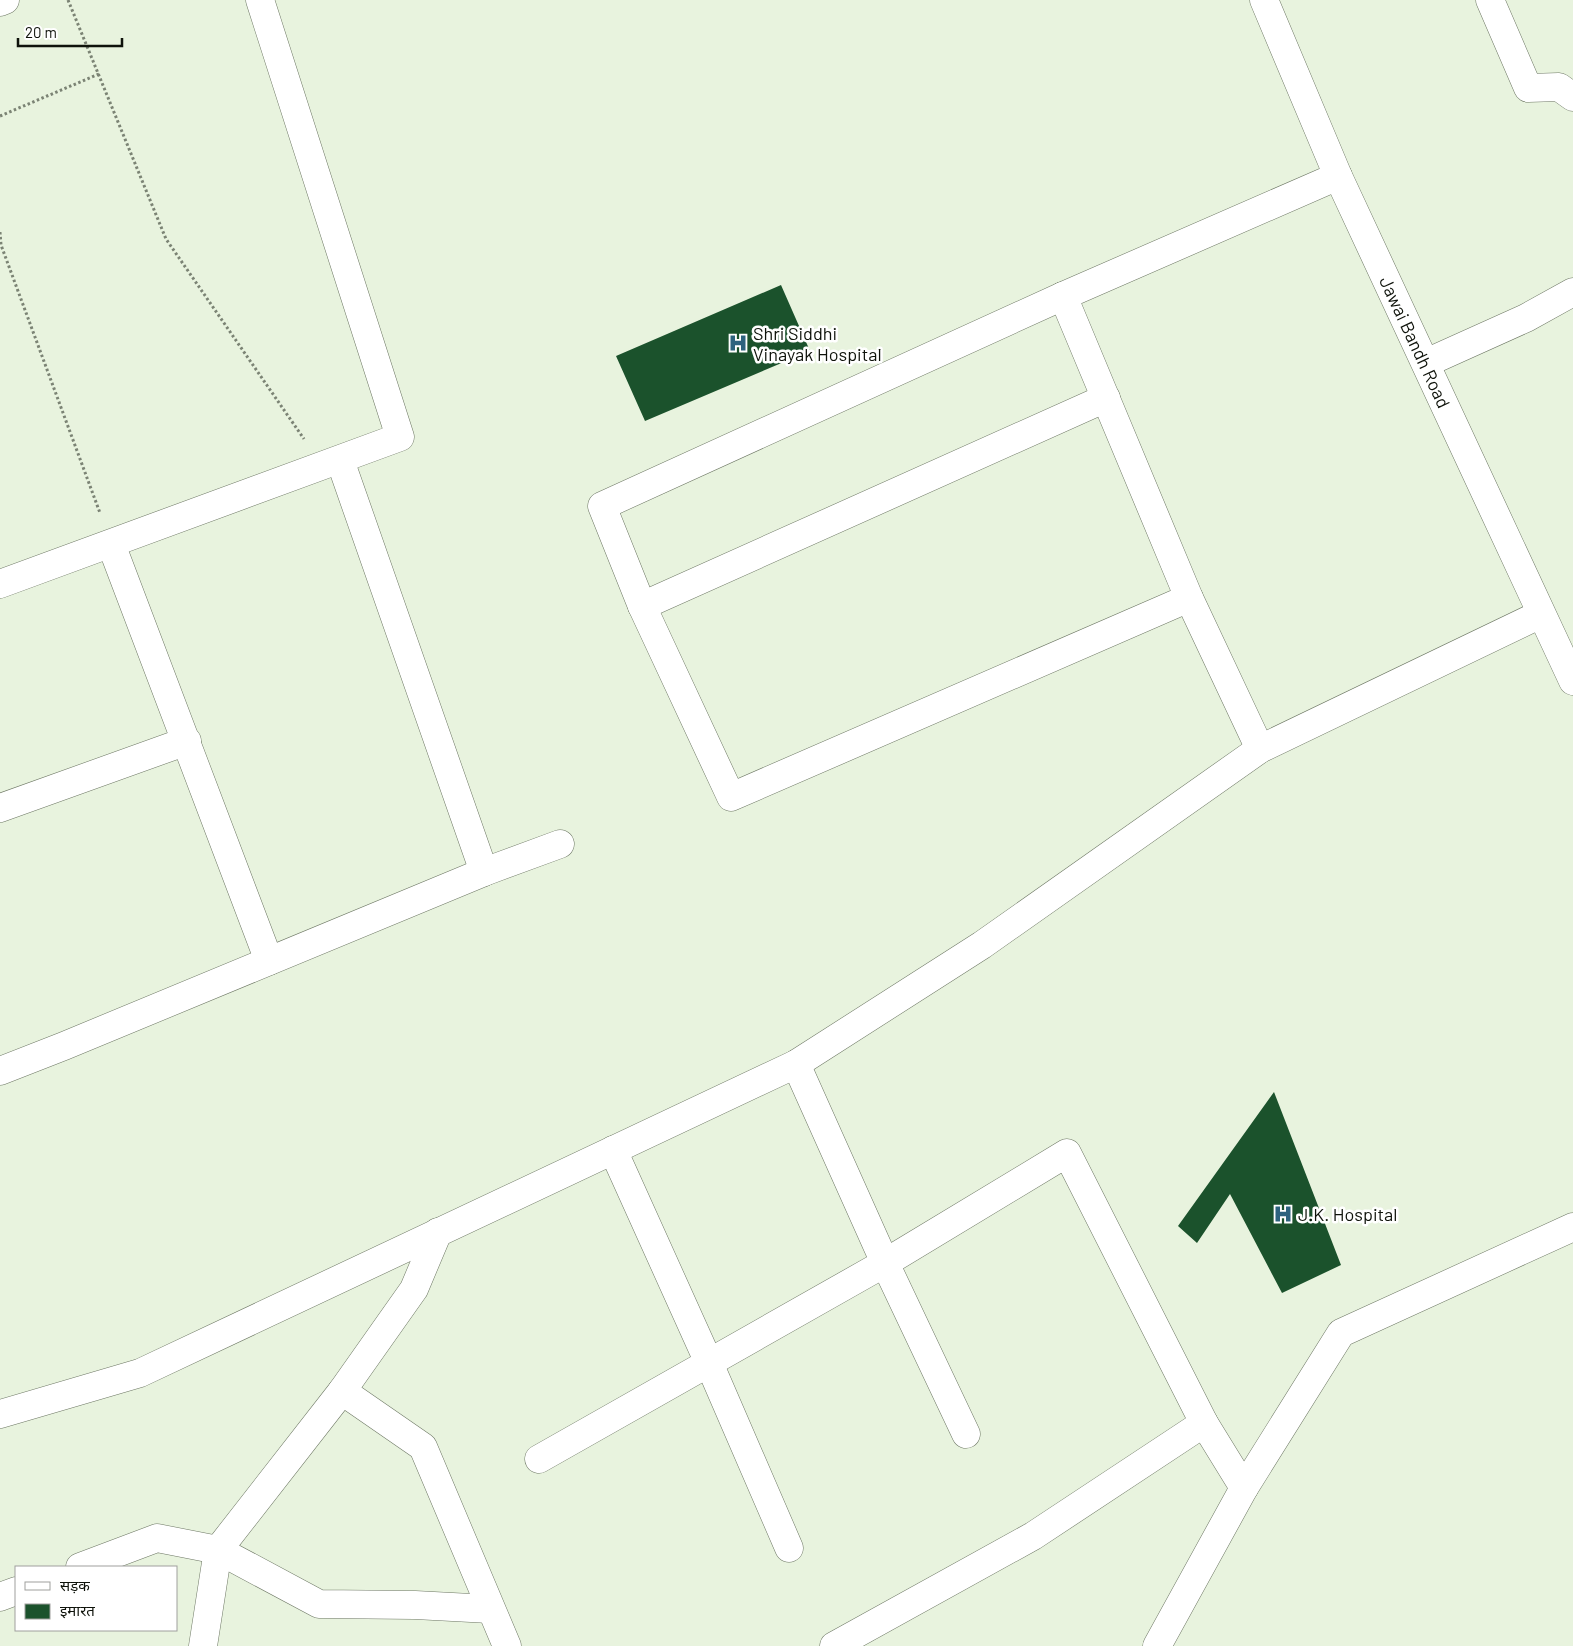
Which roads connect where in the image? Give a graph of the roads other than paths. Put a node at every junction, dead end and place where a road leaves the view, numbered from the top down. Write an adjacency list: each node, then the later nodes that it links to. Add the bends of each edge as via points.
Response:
1 (5, 0): 5 (street)
2 (260, 0): 12 (street, via 400,437)
3 (1264, 0): 7 (street, Jawai Bandh Road)
4 (1490, 0): 6 (street, via 1528,88 1559,87)
5 (0, 2)
6 (1573, 97)
7 (1338, 176): 9 (street); 10 (street, Jawai Bandh Road)
8 (1573, 292): 10 (street, via 1526,318)
9 (1063, 296): 11 (street); 16 (street, via 602,506)
10 (1426, 363): 17 (street, Jawai Bandh Road)
11 (1106, 398): 15 (street); 16 (street)
12 (331, 463): 13 (street); 23 (street)
13 (112, 544): 14 (street); 19 (street)
14 (0, 584)
15 (1189, 598): 16 (street, via 731,797); 20 (street)
16 (642, 606)
17 (1541, 614): 18 (street, Jawai Bandh Road); 20 (street)
18 (1573, 681)
19 (187, 741): 21 (street); 24 (street)
20 (1260, 750): 25 (street, via 982,945)
21 (0, 808)
22 (560, 844): 23 (street)
23 (484, 872): 24 (street)
24 (269, 961): 26 (street)
25 (796, 1064): 27 (street); 30 (street)
26 (0, 1071)
27 (613, 1150): 29 (street); 31 (street)
28 (1573, 1227): 37 (street, via 1340,1333)
29 (438, 1232): 32 (street, via 414,1290); 33 (street, via 140,1373)
30 (885, 1263): 31 (street); 34 (street, via 1067,1153); 35 (street)
31 (709, 1363): 36 (street); 38 (street)
32 (342, 1391): 39 (street); 43 (street, via 423,1447)
33 (0, 1414)
34 (1204, 1423): 37 (street); 46 (street, via 1033,1536)
35 (966, 1434)
36 (539, 1459)
37 (1244, 1488): 47 (street)
38 (789, 1548)
39 (218, 1550): 40 (street, via 157,1538); 43 (street, via 319,1604); 44 (street)
40 (83, 1566)
41 (15, 1591): 42 (street)
42 (0, 1597)
43 (490, 1609): 45 (street)
44 (203, 1646)
45 (508, 1646)
46 (834, 1646)
47 (1157, 1646)

